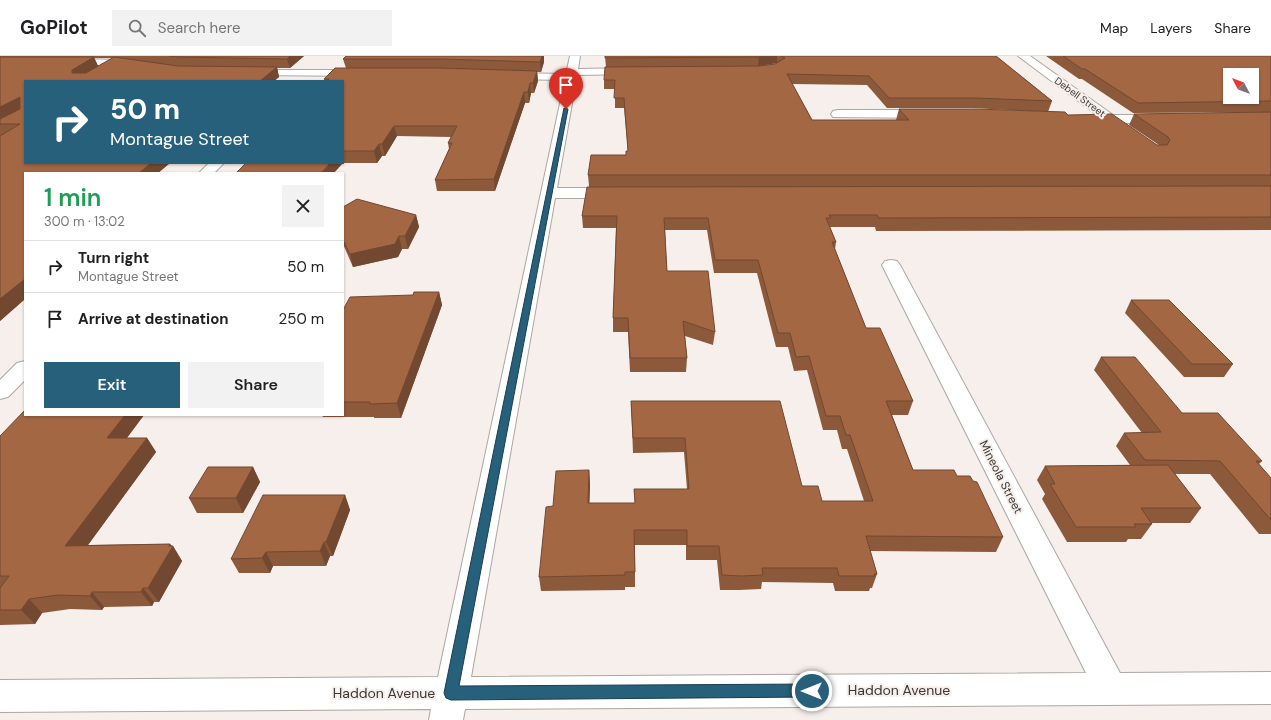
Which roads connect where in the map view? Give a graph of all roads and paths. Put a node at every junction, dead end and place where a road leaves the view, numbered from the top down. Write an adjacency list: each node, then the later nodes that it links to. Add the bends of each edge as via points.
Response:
1 (1023, 56): 17 (street, Debell Street)
2 (54, 62): 3 (street)
3 (117, 62): 4 (street); 8 (street)
4 (146, 65)
5 (644, 71): 7 (street)
6 (238, 72): 9 (street)
7 (573, 72): 11 (street); 13 (street); 22 (street)
8 (96, 73)
9 (313, 73): 10 (street); 12 (street)
10 (369, 73)
11 (493, 75)
12 (305, 80)
13 (635, 81)
14 (836, 114): 15 (street)
15 (943, 114)
16 (1076, 118): 17 (street)
17 (1111, 119): 18 (street); 19 (street, Debell Street)
18 (1175, 119)
19 (1128, 132)
20 (216, 164): 21 (street)
21 (207, 172)
22 (549, 193): 23 (street); 30 (street)
23 (630, 193)
24 (891, 265): 28 (street, Mineola Street)
25 (24, 369): 26 (street)
26 (0, 392)
27 (1271, 688): 28 (street, Haddon Avenue)
28 (1111, 689): 30 (street, Haddon Avenue)
29 (0, 696): 30 (street, Haddon Avenue)
30 (448, 706)

